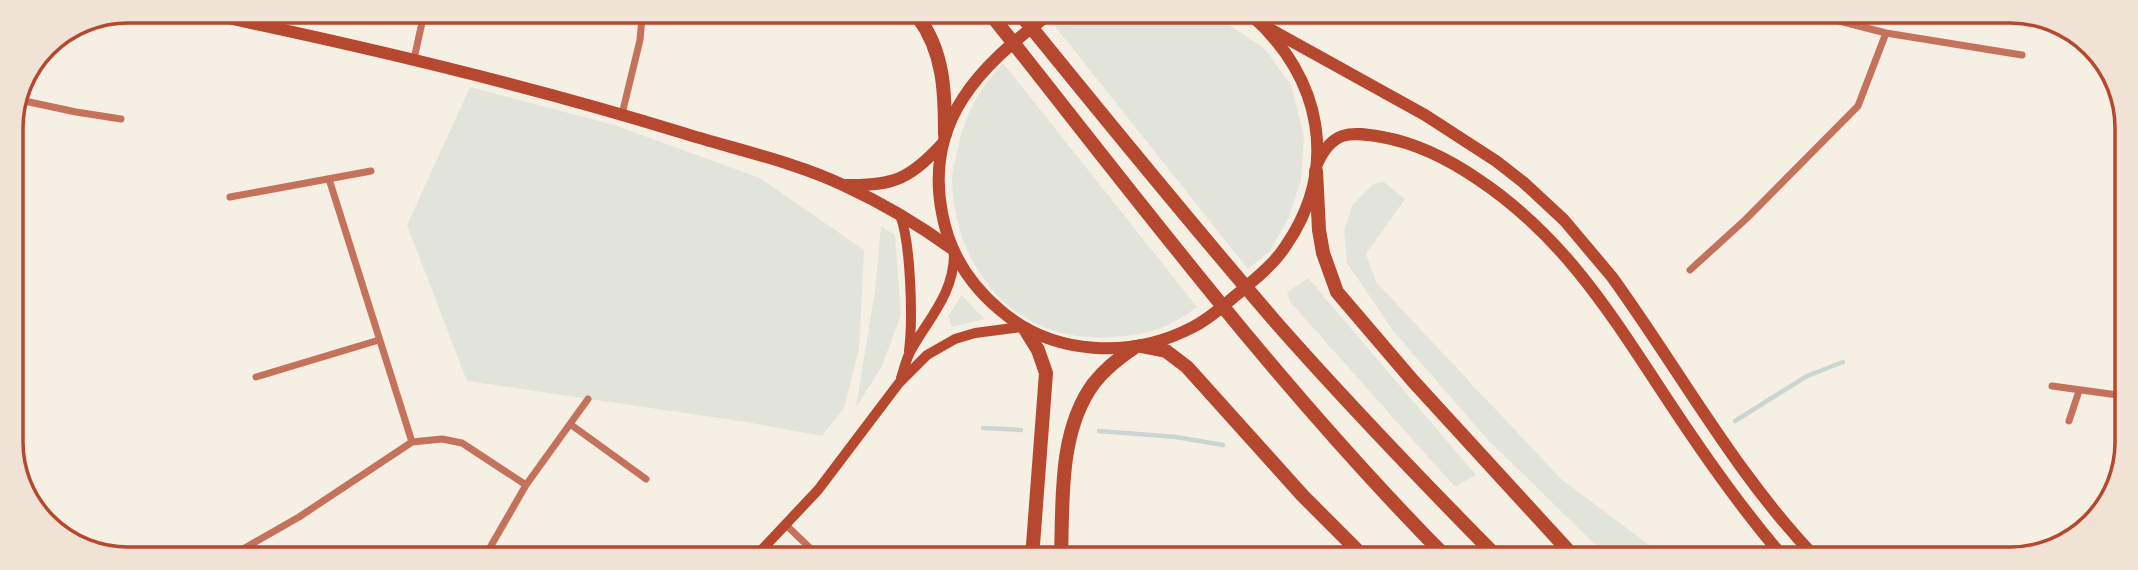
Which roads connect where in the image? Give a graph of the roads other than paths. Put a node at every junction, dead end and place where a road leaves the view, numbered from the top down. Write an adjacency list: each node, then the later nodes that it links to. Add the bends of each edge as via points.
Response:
1 (250, 23): 12 (main road)
2 (422, 23): 12 (street)
3 (642, 23): 14 (street)
4 (922, 23): 16 (highway, via 944,80)
5 (998, 23): 48 (highway, via 1258,347)
6 (1028, 23): 49 (highway, via 1282,328)
7 (1038, 23): 16 (main road, via 976,78)
8 (1847, 23): 10 (street)
9 (1262, 25): 17 (main road, via 1286,52 1304,83 1315,121); 52 (main road, via 1464,139 1541,198 1612,277 1740,466)
10 (1886, 33): 11 (street); 24 (street, via 1858,106)
11 (2022, 55)
12 (414, 59): 14 (main road)
13 (26, 101): 15 (street)
14 (622, 114): 20 (main road)
15 (121, 119)
16 (944, 138): 20 (main road, via 915,170 901,178 887,184); 23 (main road, via 938,182)
17 (1316, 168): 27 (main road, via 1303,216 1273,262 1209,318 1179,334); 50 (highway, via 1323,253 1338,292); 51 (main road, via 1328,144 1340,136 1362,133 1387,138 1466,171 1528,216 1595,293 1723,481)
18 (371, 171): 19 (street)
19 (328, 179): 21 (street); 26 (street)
20 (842, 184): 22 (main road)
21 (230, 197)
22 (900, 215): 23 (main road); 28 (main road, via 907,258)
23 (953, 252): 25 (main road, via 974,286); 28 (main road, via 949,288)
24 (1690, 270)
25 (1023, 328): 27 (main road, via 1078,346); 30 (main road, via 955,339 927,355); 45 (highway, via 1046,373)
26 (379, 340): 29 (street); 37 (street)
27 (1138, 346): 46 (highway, via 1096,381 1075,418); 47 (highway, via 1166,351 1187,367)
28 (909, 354): 30 (main road)
29 (256, 377)
30 (899, 383): 40 (main road)
31 (2052, 386): 32 (street)
32 (2079, 391): 33 (street); 35 (street)
33 (2115, 395)
34 (588, 399): 36 (street)
35 (2069, 421)
36 (570, 424): 38 (street); 39 (street)
37 (412, 442): 39 (street, via 442,439 462,443); 41 (street)
38 (646, 479)
39 (526, 485): 42 (street)
40 (786, 525): 43 (main road); 44 (street)
41 (246, 547)
42 (490, 547)
43 (765, 547)
44 (809, 547)
45 (1033, 547)
46 (1061, 547)
47 (1354, 547)
48 (1437, 547)
49 (1488, 547)
50 (1565, 547)
51 (1775, 547)
52 (1806, 547)

